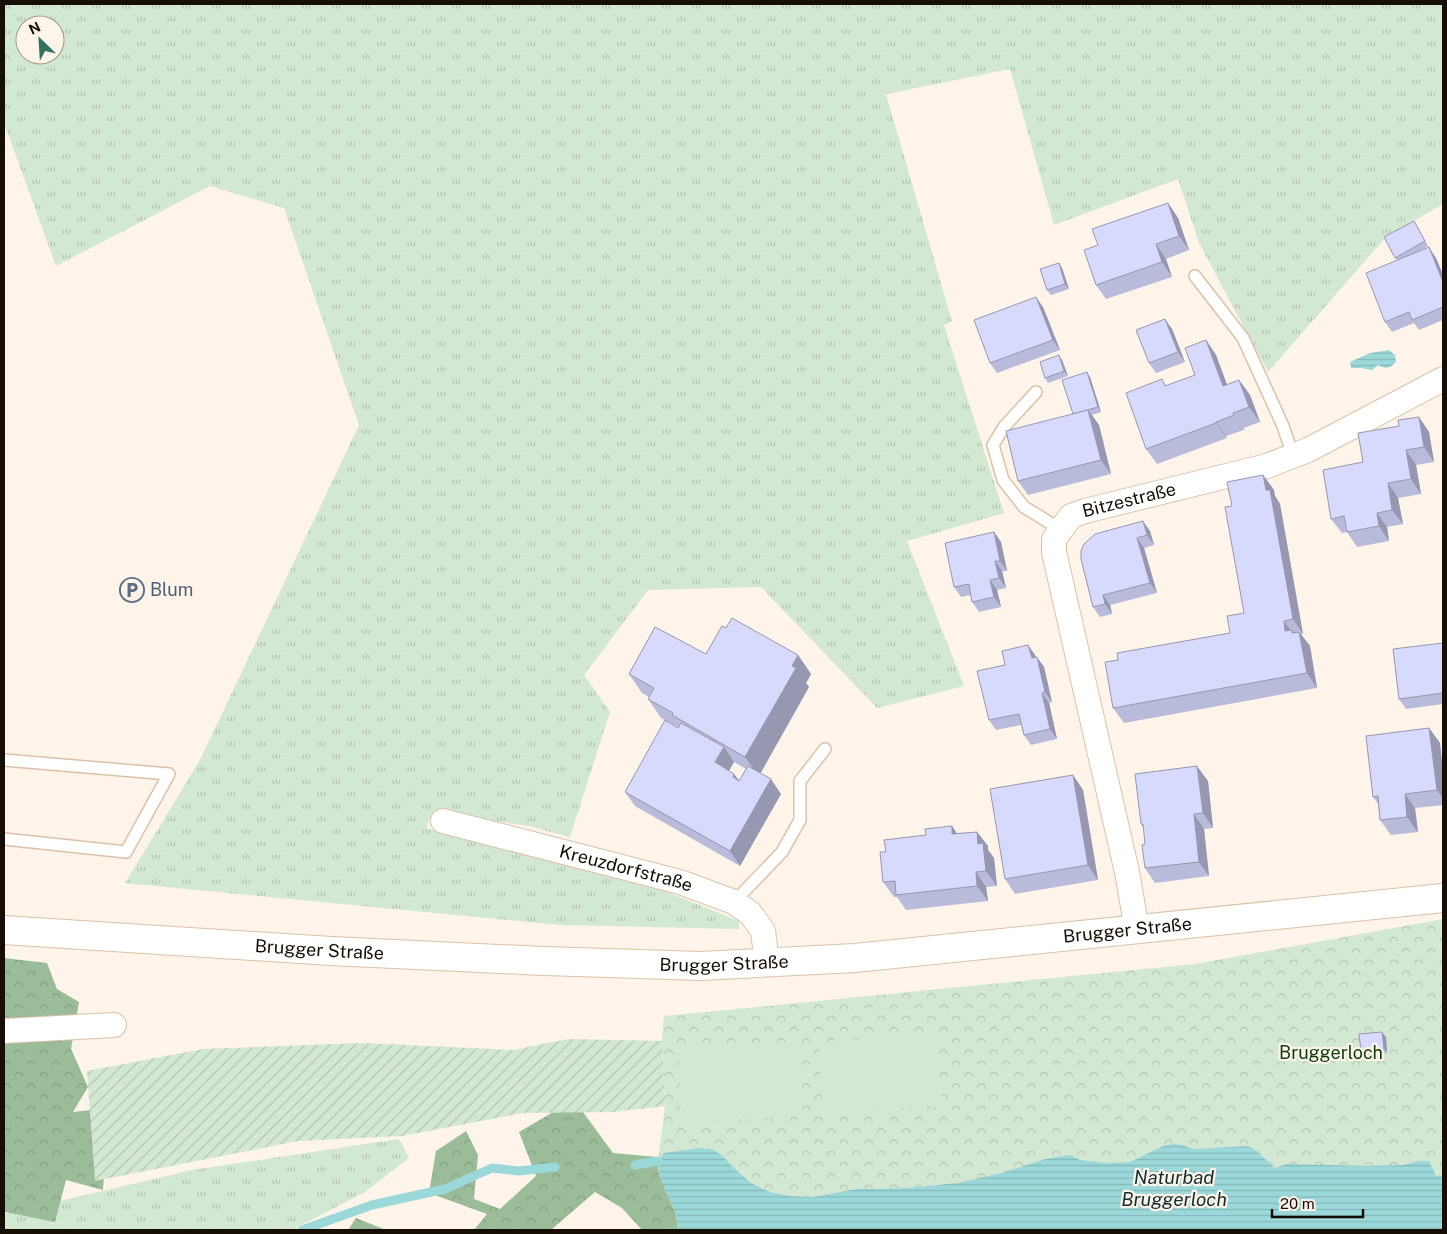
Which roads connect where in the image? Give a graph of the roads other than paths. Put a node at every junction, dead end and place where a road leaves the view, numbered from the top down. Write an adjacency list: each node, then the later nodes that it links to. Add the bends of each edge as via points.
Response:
1 (1195, 276): 4 (lane, via 1243,338 1283,426)
2 (1443, 380): 4 (street, Bitzestraße)
3 (1036, 392): 5 (lane, via 1004,427 993,445 1003,480 1024,507)
4 (1292, 456): 5 (street, Bitzestraße, via 1267,466 1085,511 1071,516)
5 (1060, 529): 13 (street, Bitzestraße, via 1054,539 1054,552 1127,872)
6 (825, 749): 11 (lane, via 800,781 800,820 782,852)
7 (4, 760): 9 (lane, via 168,774 126,852)
8 (443, 821): 11 (street, Kreuzdorfstraße, via 680,882)
9 (4, 839)
10 (1443, 898): 13 (main road, Brugger Straße)
11 (734, 902): 14 (street, Kreuzdorfstraße, via 750,913 763,931)
12 (4, 930): 14 (main road, Brugger Straße, via 544,961 702,966)
13 (1137, 930): 14 (main road, Brugger Straße, via 855,958)
14 (766, 963)
15 (114, 1025): 16 (street)
16 (4, 1031)

